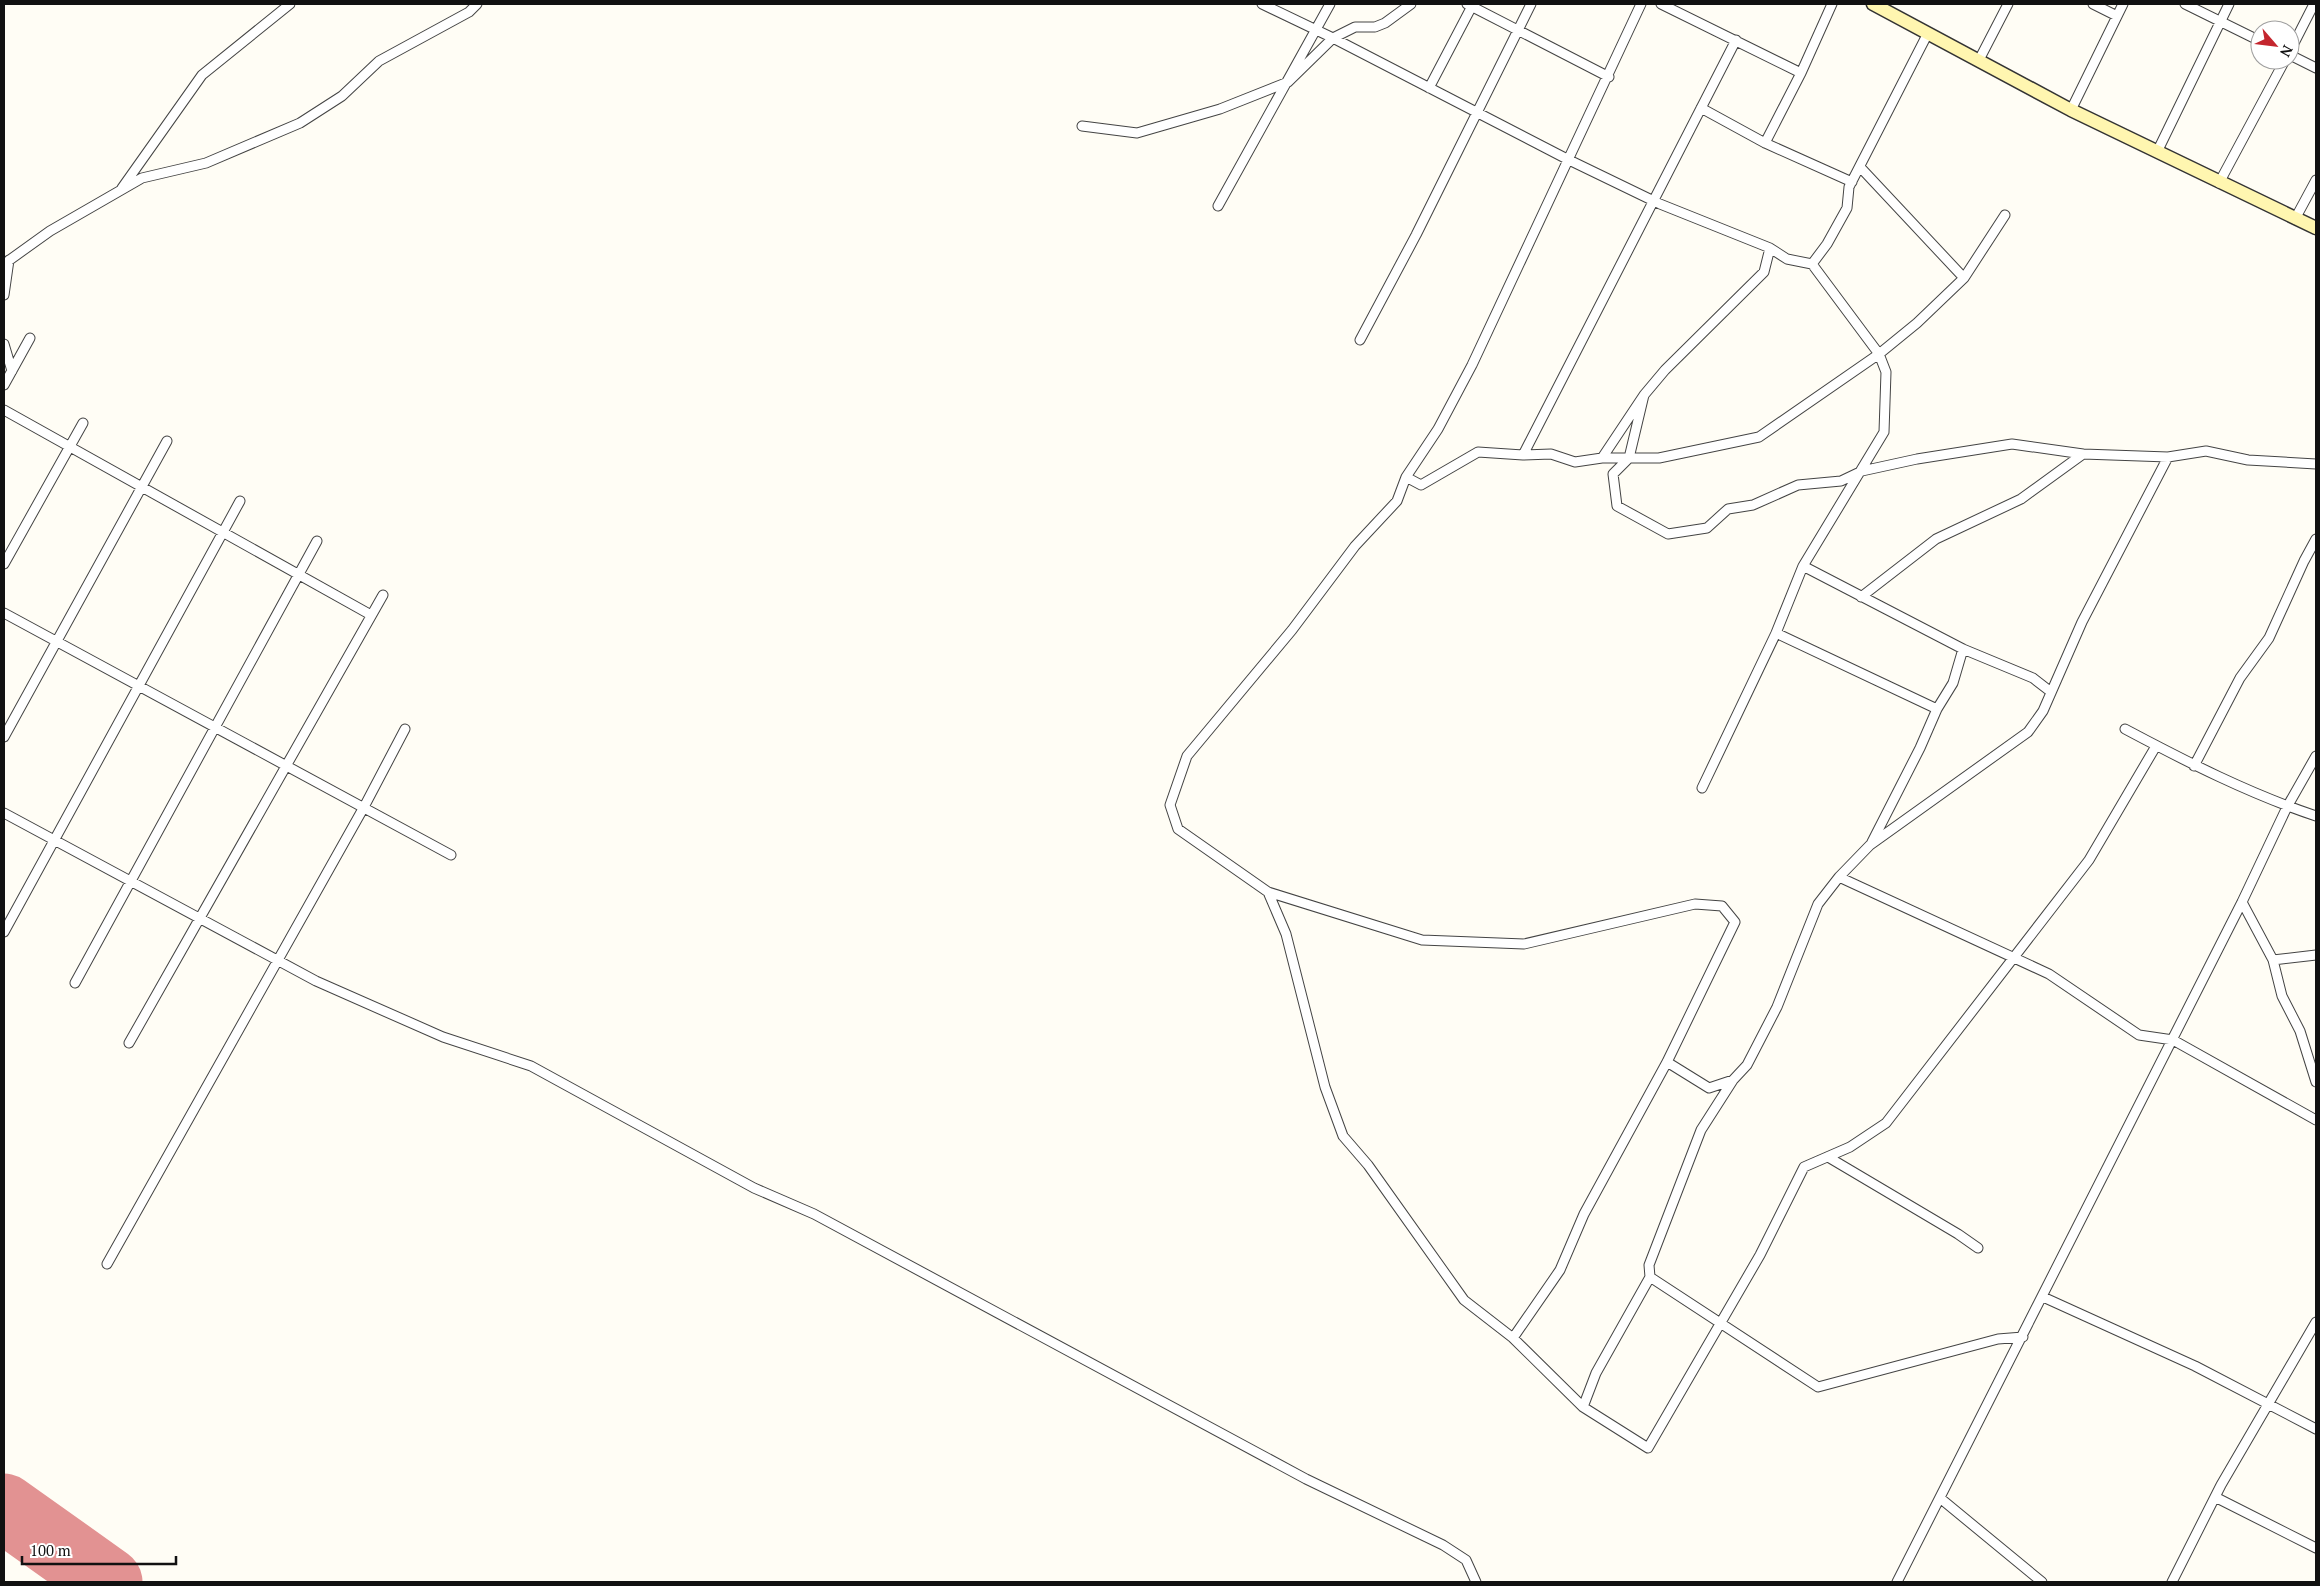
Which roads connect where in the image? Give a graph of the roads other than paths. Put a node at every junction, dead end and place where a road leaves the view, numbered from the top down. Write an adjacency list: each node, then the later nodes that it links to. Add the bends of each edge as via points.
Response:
1 (290, 4): 46 (street, via 202,76)
2 (477, 4): 46 (street, via 469,12 379,61 342,96 300,123 206,163 142,178)
3 (1262, 4): 20 (street)
4 (1330, 4): 20 (street)
5 (1412, 4): 25 (street, via 1385,23 1355,28)
6 (1531, 4): 21 (street)
7 (1641, 4): 32 (street)
8 (1661, 4): 26 (street)
9 (1832, 4): 31 (street)
10 (1873, 4): 23 (main road)
11 (2008, 4): 27 (street)
12 (2093, 4): 18 (street)
13 (2124, 4): 18 (street)
14 (2185, 4): 19 (street)
15 (2230, 4): 19 (street)
16 (2314, 4): 22 (street)
17 (1470, 5): 21 (street); 34 (street)
18 (2118, 16): 36 (street)
19 (2221, 21): 24 (street); 40 (street)
20 (1316, 30): 25 (street); 33 (street)
21 (1518, 30): 32 (street); 37 (street)
22 (2300, 31)
23 (1928, 33): 27 (main road); 42 (street)
24 (2250, 35)
25 (1333, 38): 33 (street); 34 (street)
26 (1736, 40): 31 (street); 35 (street)
27 (1979, 60): 36 (main road)
28 (2300, 60): 29 (street)
29 (2316, 68)
30 (2280, 70): 45 (street)
31 (1801, 73): 39 (street)
32 (1608, 77): 41 (street)
33 (1288, 82): 38 (street, via 1220,109 1137,133); 48 (street)
34 (1429, 88): 37 (street)
35 (1701, 108): 39 (street); 47 (street)
36 (2071, 110): 40 (main road)
37 (1477, 112): 41 (street); 58 (street)
38 (1082, 126)
39 (1765, 143): 44 (street)
40 (2158, 150): 45 (main road)
41 (1567, 160): 47 (street); 75 (street, via 1472,365 1438,429)
42 (1860, 167): 44 (street); 55 (street)
43 (2316, 180): 50 (street)
44 (1852, 182): 54 (street, via 1847,208)
45 (2219, 183): 50 (main road)
46 (119, 191): 53 (street, via 50,231)
47 (1652, 200): 52 (street); 69 (street)
48 (1218, 206)
49 (2005, 215): 55 (street)
50 (2295, 219): 51 (main road)
51 (2316, 228)
52 (1770, 248): 54 (street, via 1787,259); 63 (street, via 1764,272)
53 (6, 262): 56 (street)
54 (1812, 264): 60 (street)
55 (1964, 278): 60 (street)
56 (4, 295)
57 (30, 338): 61 (street)
58 (1360, 340)
59 (4, 344): 61 (street)
60 (1879, 354): 72 (street, via 1758,437 1659,458); 74 (street, via 1886,372 1884,432)
61 (12, 371): 62 (street)
62 (4, 385)
63 (1644, 395): 71 (street); 72 (street)
64 (4, 410): 67 (street)
65 (83, 423): 67 (street)
66 (167, 441): 76 (street)
67 (70, 446): 76 (street); 81 (street)
68 (2083, 454): 70 (street); 74 (street, via 2012,444); 85 (street, via 2022,499 1936,539)
69 (1523, 455): 71 (street, via 1551,454 1575,462); 75 (street, via 1478,452 1421,485)
70 (2168, 457): 73 (street, via 2206,451 2248,460); 92 (street, via 2082,622)
71 (1602, 458): 72 (street)
72 (1629, 458): 74 (street, via 1613,474 1617,506 1668,534 1707,528 1728,510 1753,505 1798,485 1841,481)
73 (2316, 464)
74 (1862, 471): 82 (street)
75 (1406, 477): 112 (street, via 1397,501 1355,546 1292,630 1187,756 1170,805 1178,829)
76 (142, 485): 78 (street); 89 (street)
77 (240, 500): 78 (street)
78 (224, 531): 83 (street); 91 (street)
79 (2316, 539): 101 (street, via 2269,638 2240,678)
80 (317, 541): 83 (street)
81 (4, 564)
82 (1803, 566): 85 (street); 88 (street)
83 (299, 574): 87 (street); 94 (street)
84 (383, 594): 87 (street)
85 (1861, 596): 90 (street)
86 (4, 613): 89 (street)
87 (371, 615): 100 (street)
88 (1776, 633): 93 (street); 102 (street)
89 (56, 641): 91 (street); 97 (street)
90 (1963, 649): 92 (street, via 2033,678); 93 (street, via 1953,683)
91 (139, 686): 94 (street); 107 (street)
92 (2051, 692): 108 (street, via 2043,711 2028,732)
93 (1937, 709): 108 (street)
94 (215, 727): 100 (street); 111 (street)
95 (405, 729): 103 (street)
96 (2125, 730): 98 (street)
97 (4, 736)
98 (2156, 746): 101 (street); 117 (street, via 2089,860)
99 (2316, 756): 104 (street)
100 (287, 765): 103 (street); 114 (street)
101 (2194, 766): 104 (street)
102 (1702, 788)
103 (364, 807): 109 (street); 119 (street)
104 (2287, 807): 106 (street); 113 (street)
105 (4, 813): 107 (street)
106 (2316, 816)
107 (54, 840): 111 (street); 115 (street)
108 (1870, 845): 110 (street)
109 (451, 855)
110 (1838, 877): 117 (street); 124 (street, via 1818,904 1777,1007 1747,1065)
111 (130, 881): 114 (street); 120 (street)
112 (1268, 892): 123 (street, via 1422,940 1514,944 1695,904 1722,906 1735,922); 135 (street, via 1286,934 1325,1087 1343,1136 1368,1165 1464,1300)
113 (2242, 902): 118 (street); 121 (street)
114 (199, 918): 119 (street); 122 (street)
115 (4, 932)
116 (2316, 955): 118 (street)
117 (2013, 956): 121 (street, via 2049,974 2139,1035); 127 (street, via 1886,1123)
118 (2273, 960): 125 (street, via 2282,996 2300,1032)
119 (278, 961): 129 (street); 142 (street, via 443,1038 531,1066 754,1188 814,1214 1306,1479 1443,1545 1466,1560)
120 (75, 983)
121 (2173, 1040): 126 (street); 131 (street)
122 (129, 1043)
123 (1667, 1062): 124 (street, via 1710,1088); 135 (street, via 1584,1214 1560,1270)
124 (1733, 1080): 130 (street, via 1701,1130 1649,1265)
125 (2316, 1082)
126 (2316, 1120)
127 (1828, 1157): 128 (street); 133 (street, via 1804,1167 1760,1255)
128 (1978, 1248)
129 (107, 1264)
130 (1650, 1277): 133 (street); 137 (street, via 1596,1373)
131 (2043, 1297): 134 (street); 136 (street)
132 (2316, 1322): 136 (street)
133 (1718, 1324): 134 (street, via 1818,1388 1998,1338); 137 (street, via 1648,1448)
134 (2023, 1337): 140 (street)
135 (1513, 1338): 137 (street)
136 (2268, 1403): 138 (street); 139 (street)
137 (1583, 1408)
138 (2316, 1429)
139 (2214, 1497): 141 (street); 145 (street)
140 (1940, 1498): 143 (street); 144 (street)
141 (2316, 1548)
142 (1476, 1582)
143 (1896, 1582)
144 (2042, 1582)
145 (2172, 1582)

